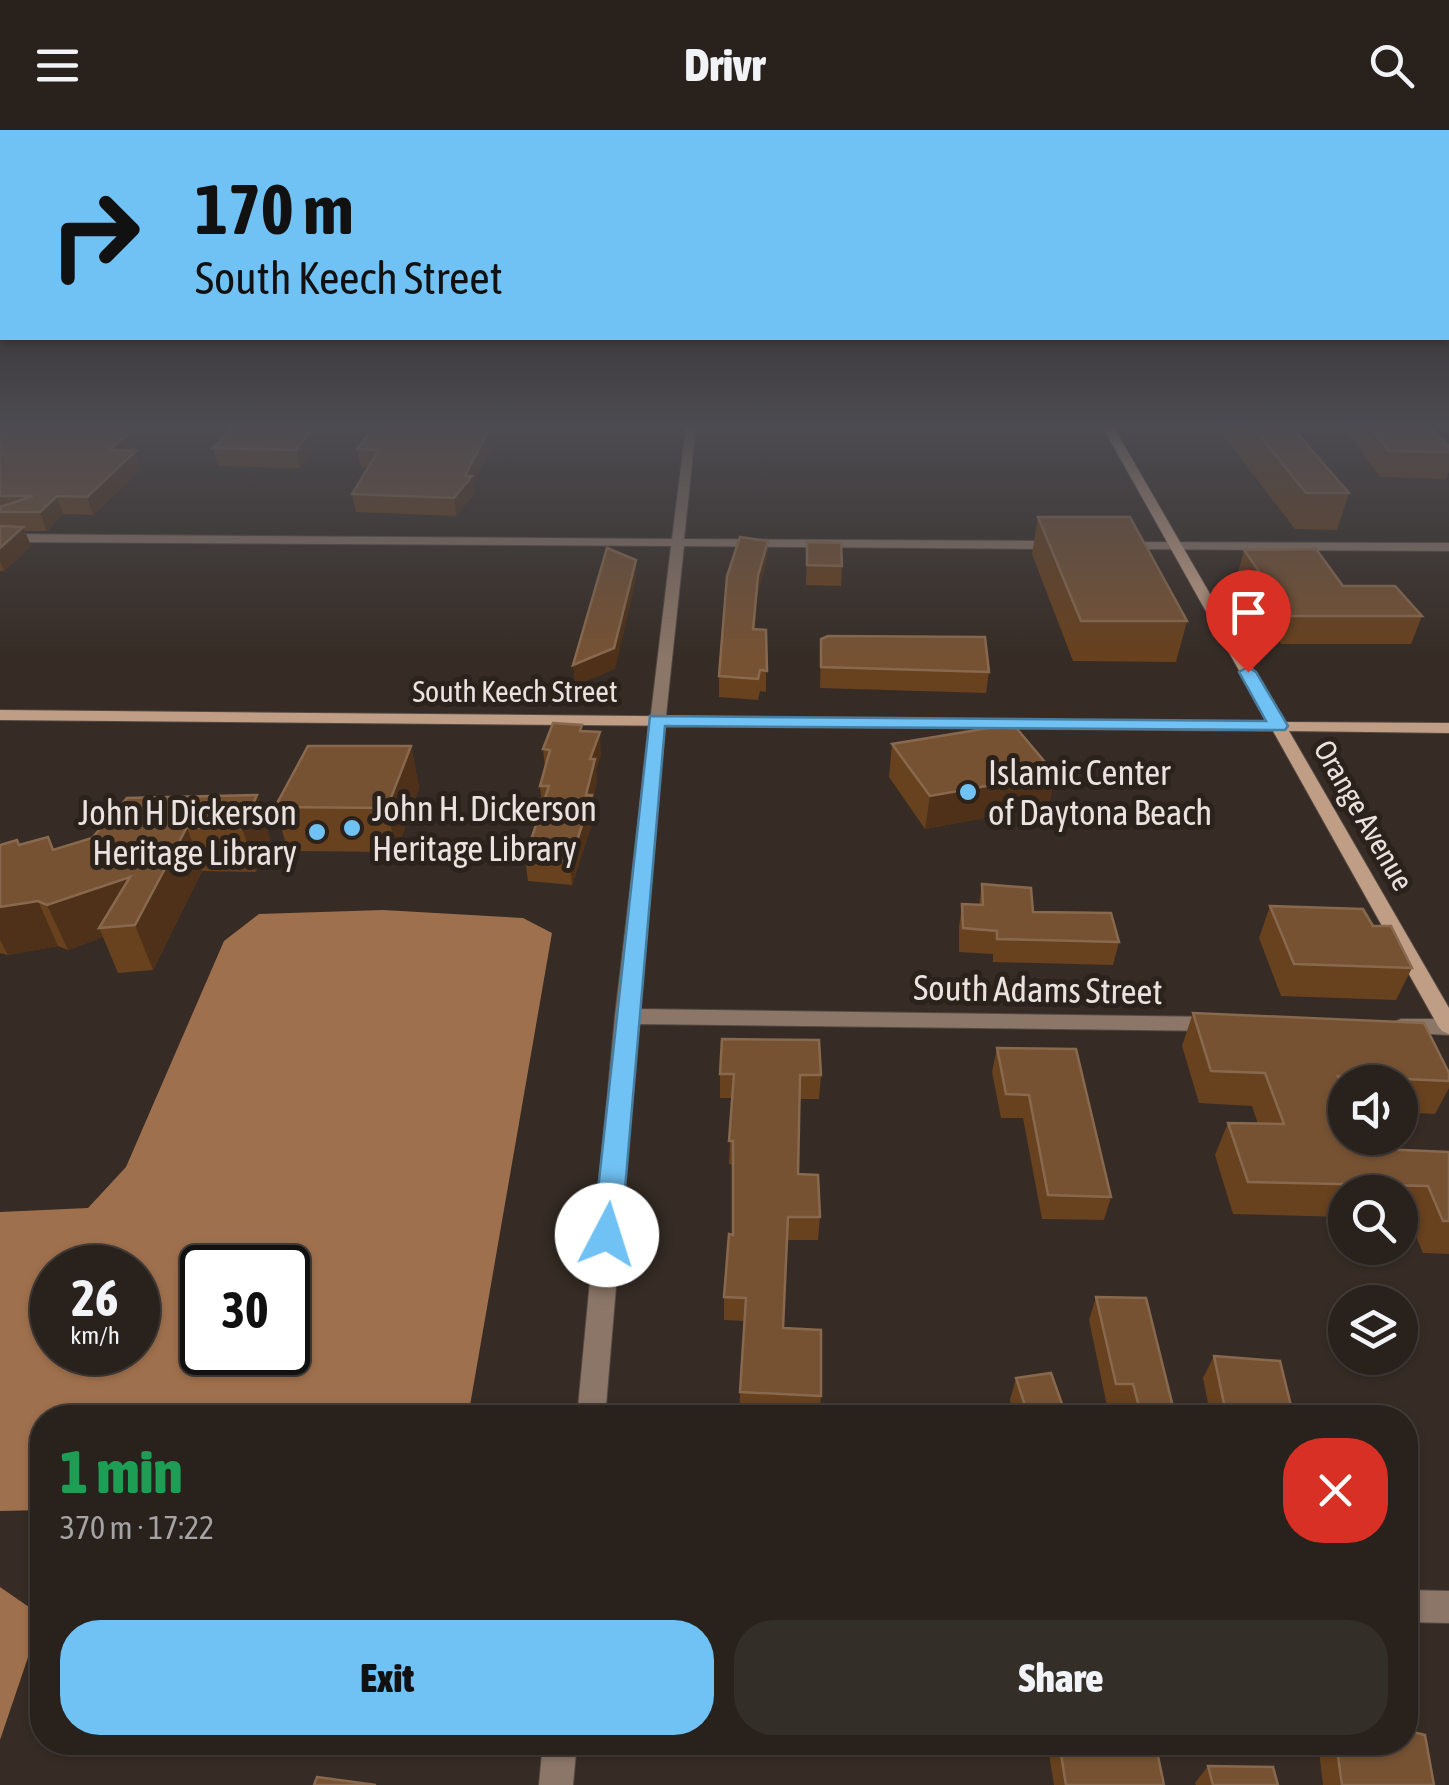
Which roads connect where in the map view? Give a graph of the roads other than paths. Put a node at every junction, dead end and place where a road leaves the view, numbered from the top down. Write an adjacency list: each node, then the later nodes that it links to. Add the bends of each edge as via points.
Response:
1 (682, 503): 4 (street)
2 (1151, 503): 7 (street, Orange Avenue)
3 (0, 538): 4 (street)
4 (677, 542): 5 (street); 10 (street)
5 (1072, 544)
6 (1110, 545): 7 (street)
7 (1175, 545): 8 (street); 11 (street, Orange Avenue)
8 (1449, 547)
9 (0, 715): 10 (street, South Keech Street)
10 (656, 720): 11 (street, South Keech Street); 13 (street)
11 (1278, 726): 12 (street, South Keech Street); 15 (street, Orange Avenue)
12 (1449, 728)
13 (626, 1016): 14 (street, South Adams Street); 17 (street)
14 (1231, 1024)
15 (1449, 1026): 16 (street)
16 (1388, 1027)
17 (592, 1405)
18 (1418, 1607): 19 (street)
19 (1449, 1608)
20 (559, 1755): 21 (street)
21 (556, 1785)

